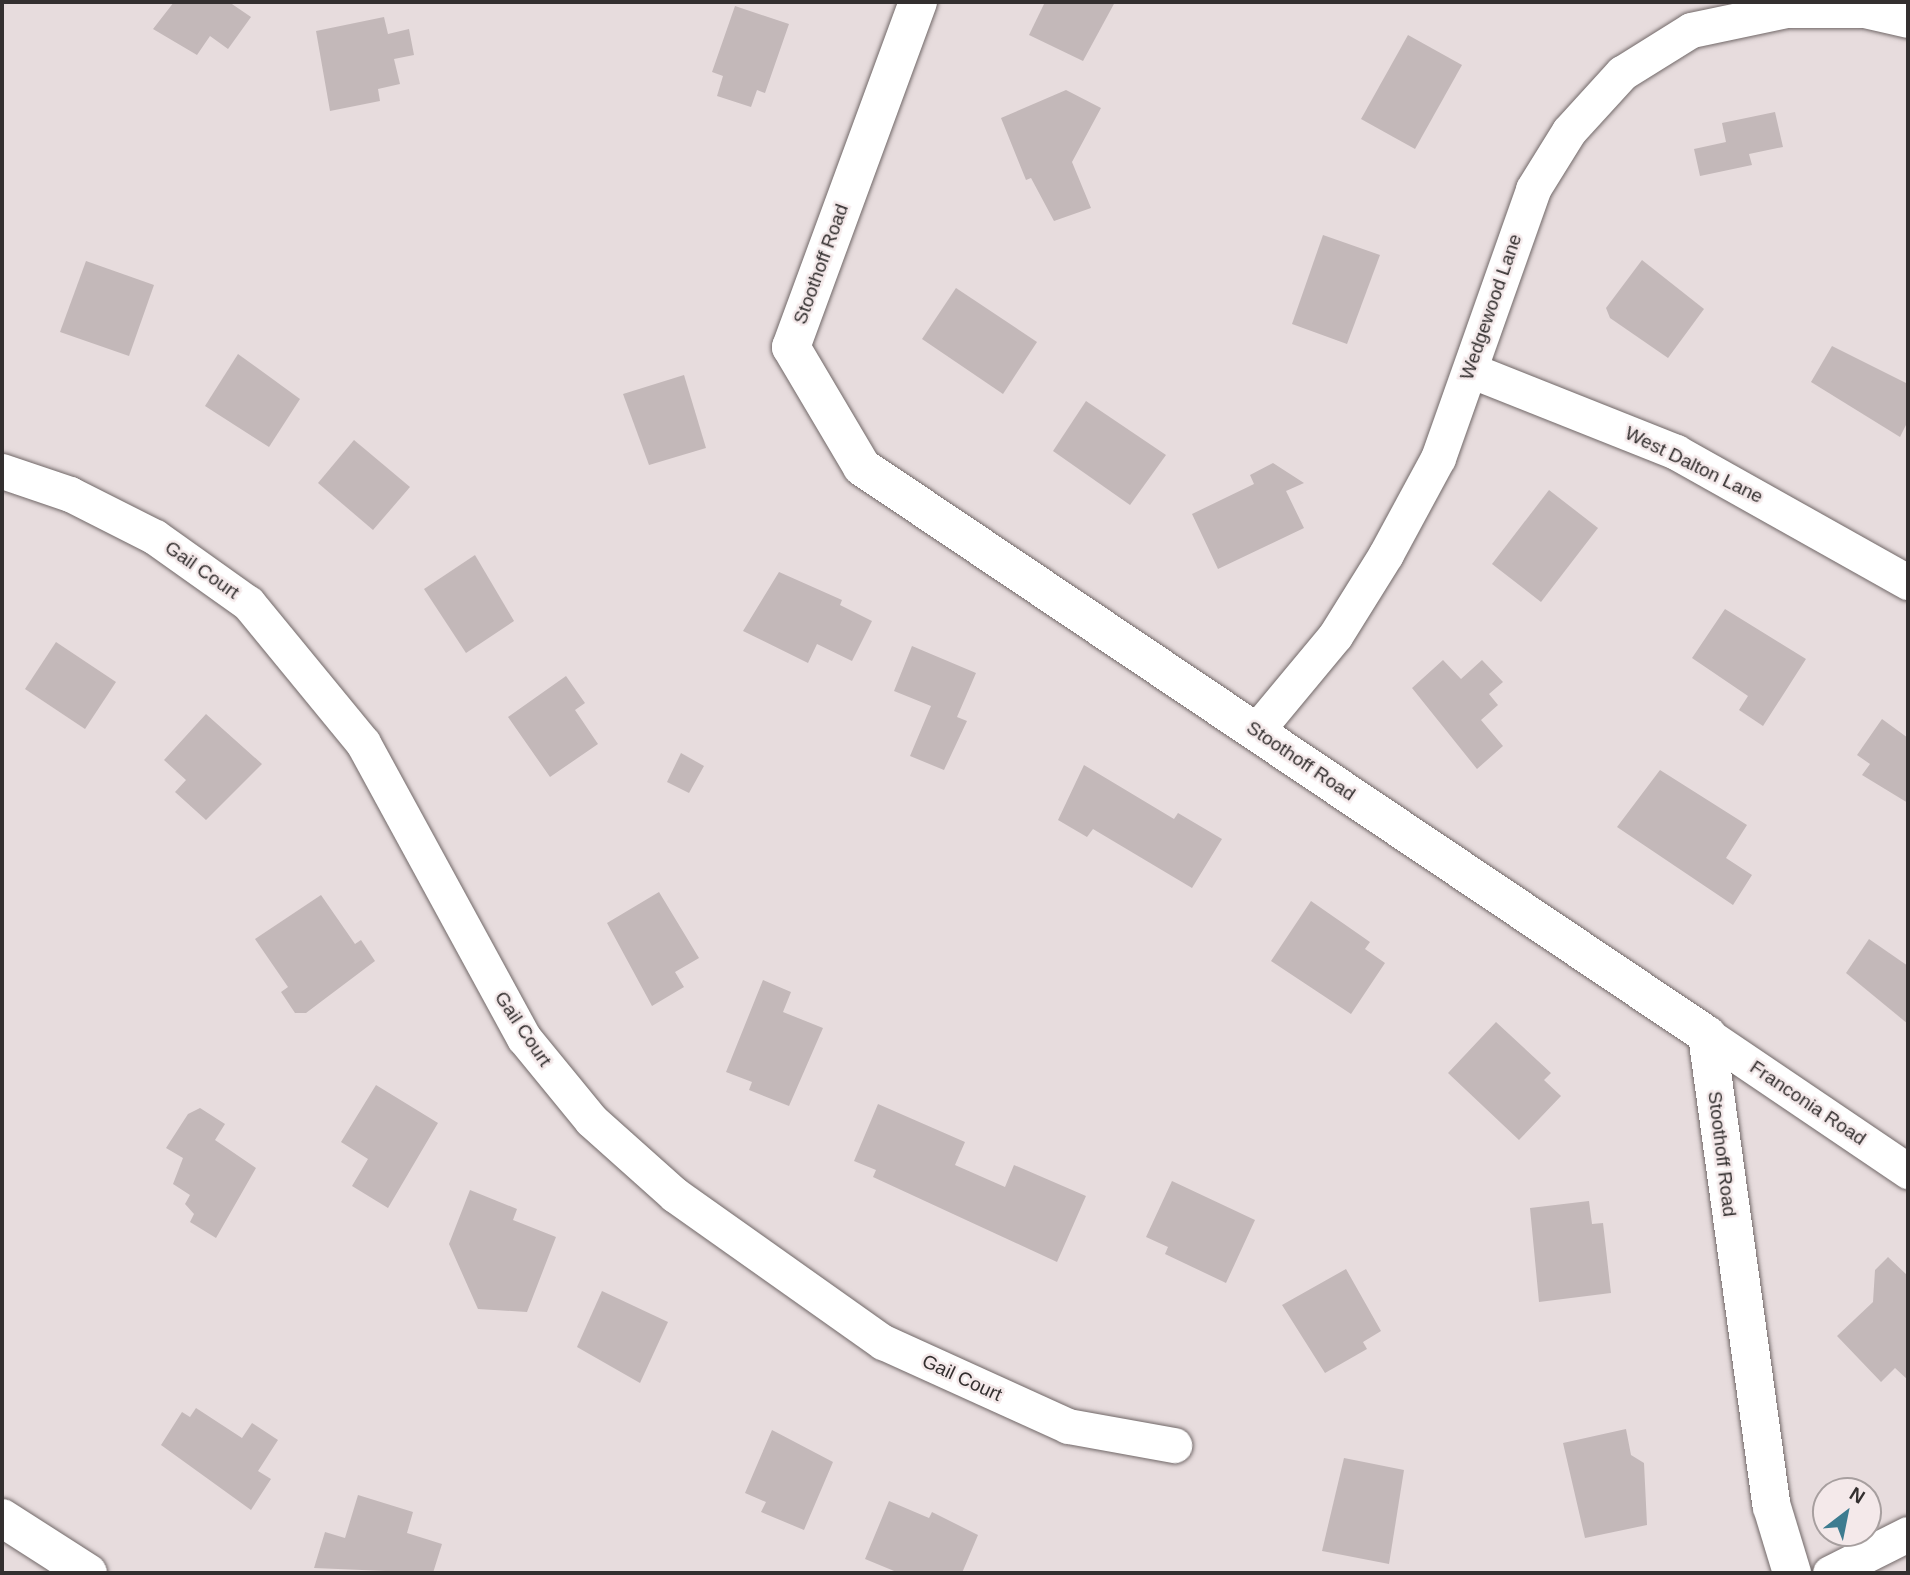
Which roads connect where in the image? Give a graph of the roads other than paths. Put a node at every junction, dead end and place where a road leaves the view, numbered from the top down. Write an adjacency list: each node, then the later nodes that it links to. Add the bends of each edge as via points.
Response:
1 (918, 2): 6 (street, Stoothoff Road, via 791,347 862,467)
2 (1908, 20): 3 (street, Wedgewood Lane, via 1864,10 1787,10 1690,30 1622,73 1569,131 1533,189 1502,265)
3 (1470, 370): 5 (street, West Dalton Lane, via 1675,452); 6 (street, Wedgewood Lane, via 1438,458 1386,554 1335,636)
4 (2, 471): 9 (street, Gail Court, via 70,494 155,537 248,603 363,743 524,1038 591,1120 675,1195 883,1342 1068,1426)
5 (1908, 582)
6 (1256, 731): 7 (street, Stoothoff Road)
7 (1707, 1035): 8 (street, Franconia Road); 13 (street, Stoothoff Road, via 1772,1507)
8 (1908, 1171)
9 (1174, 1445)
10 (2, 1518): 12 (street)
11 (1908, 1534): 14 (street)
12 (88, 1573)
13 (1792, 1573)
14 (1830, 1573)

